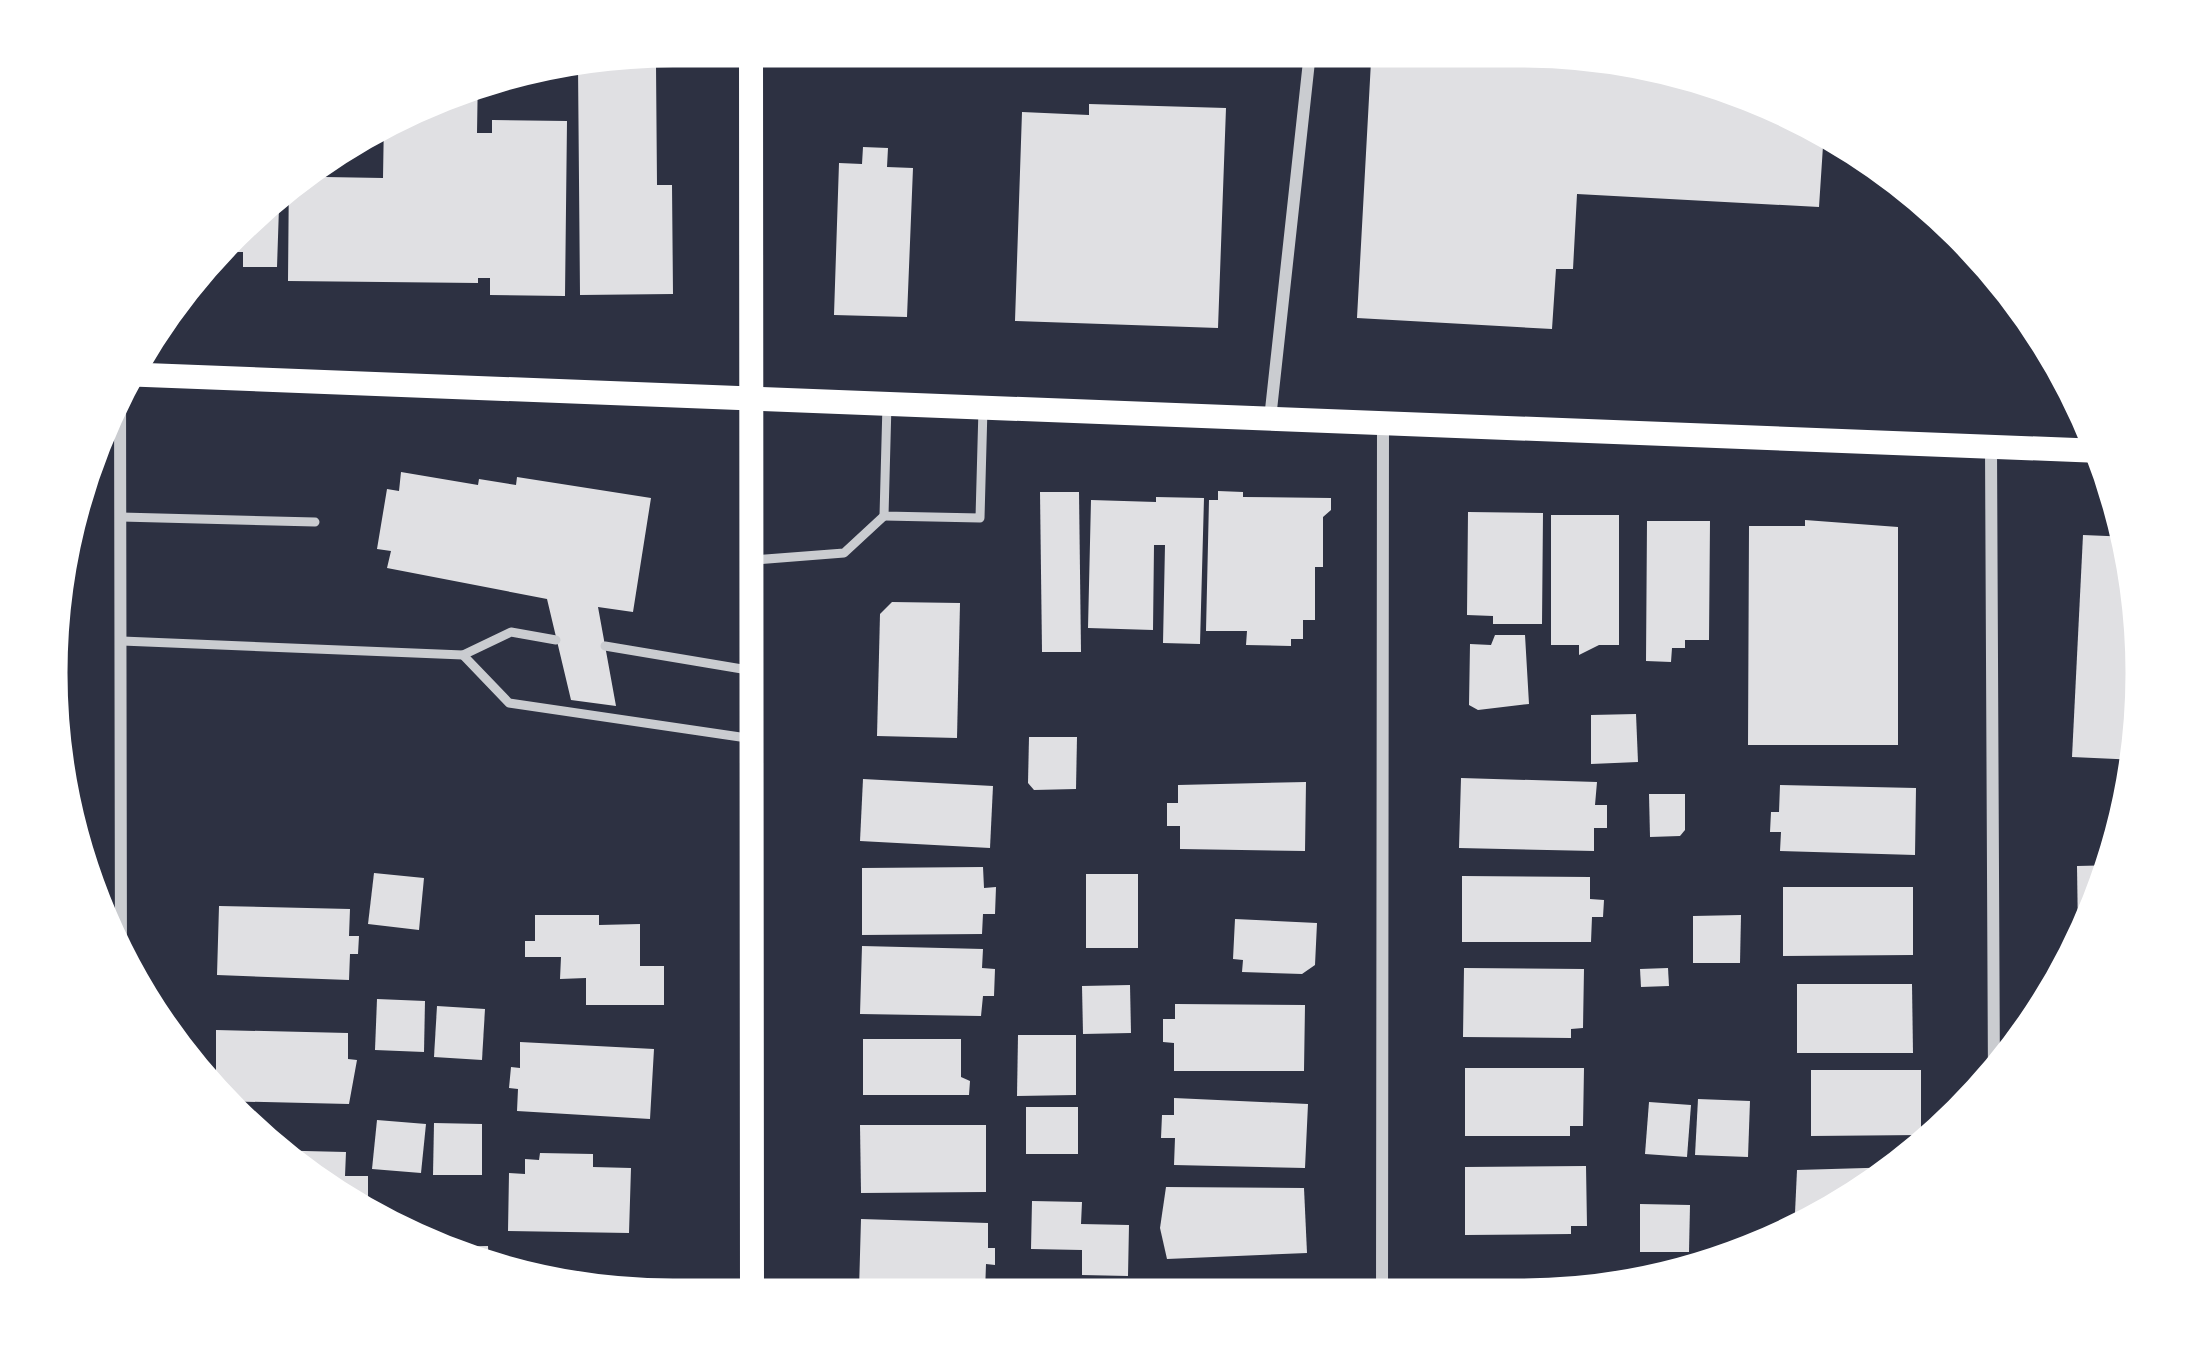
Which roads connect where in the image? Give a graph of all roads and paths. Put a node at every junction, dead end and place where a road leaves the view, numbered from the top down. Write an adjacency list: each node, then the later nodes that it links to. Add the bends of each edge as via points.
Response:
1 (751, 60): 4 (main road)
2 (1309, 60): 8 (street)
3 (137, 375): 4 (main road)
4 (751, 399): 5 (main road); 15 (main road)
5 (887, 404): 7 (main road); 12 (lane)
6 (120, 408): 13 (street)
7 (983, 408): 8 (main road); 12 (lane, via 980,518)
8 (1270, 419): 9 (main road)
9 (1383, 423): 10 (main road); 25 (street)
10 (1991, 447): 11 (main road); 23 (street)
11 (2091, 451)
12 (884, 516): 15 (lane, via 844,554)
13 (121, 517): 14 (lane); 17 (street)
14 (315, 522)
15 (752, 560): 20 (main road)
16 (556, 640): 19 (lane, via 511,632)
17 (122, 641): 19 (lane); 22 (street)
18 (605, 646): 20 (lane)
19 (463, 656): 21 (lane, via 508,703)
20 (751, 670): 21 (main road)
21 (752, 738): 24 (main road)
22 (122, 942)
23 (1994, 1061)
24 (752, 1286)
25 (1382, 1286)

